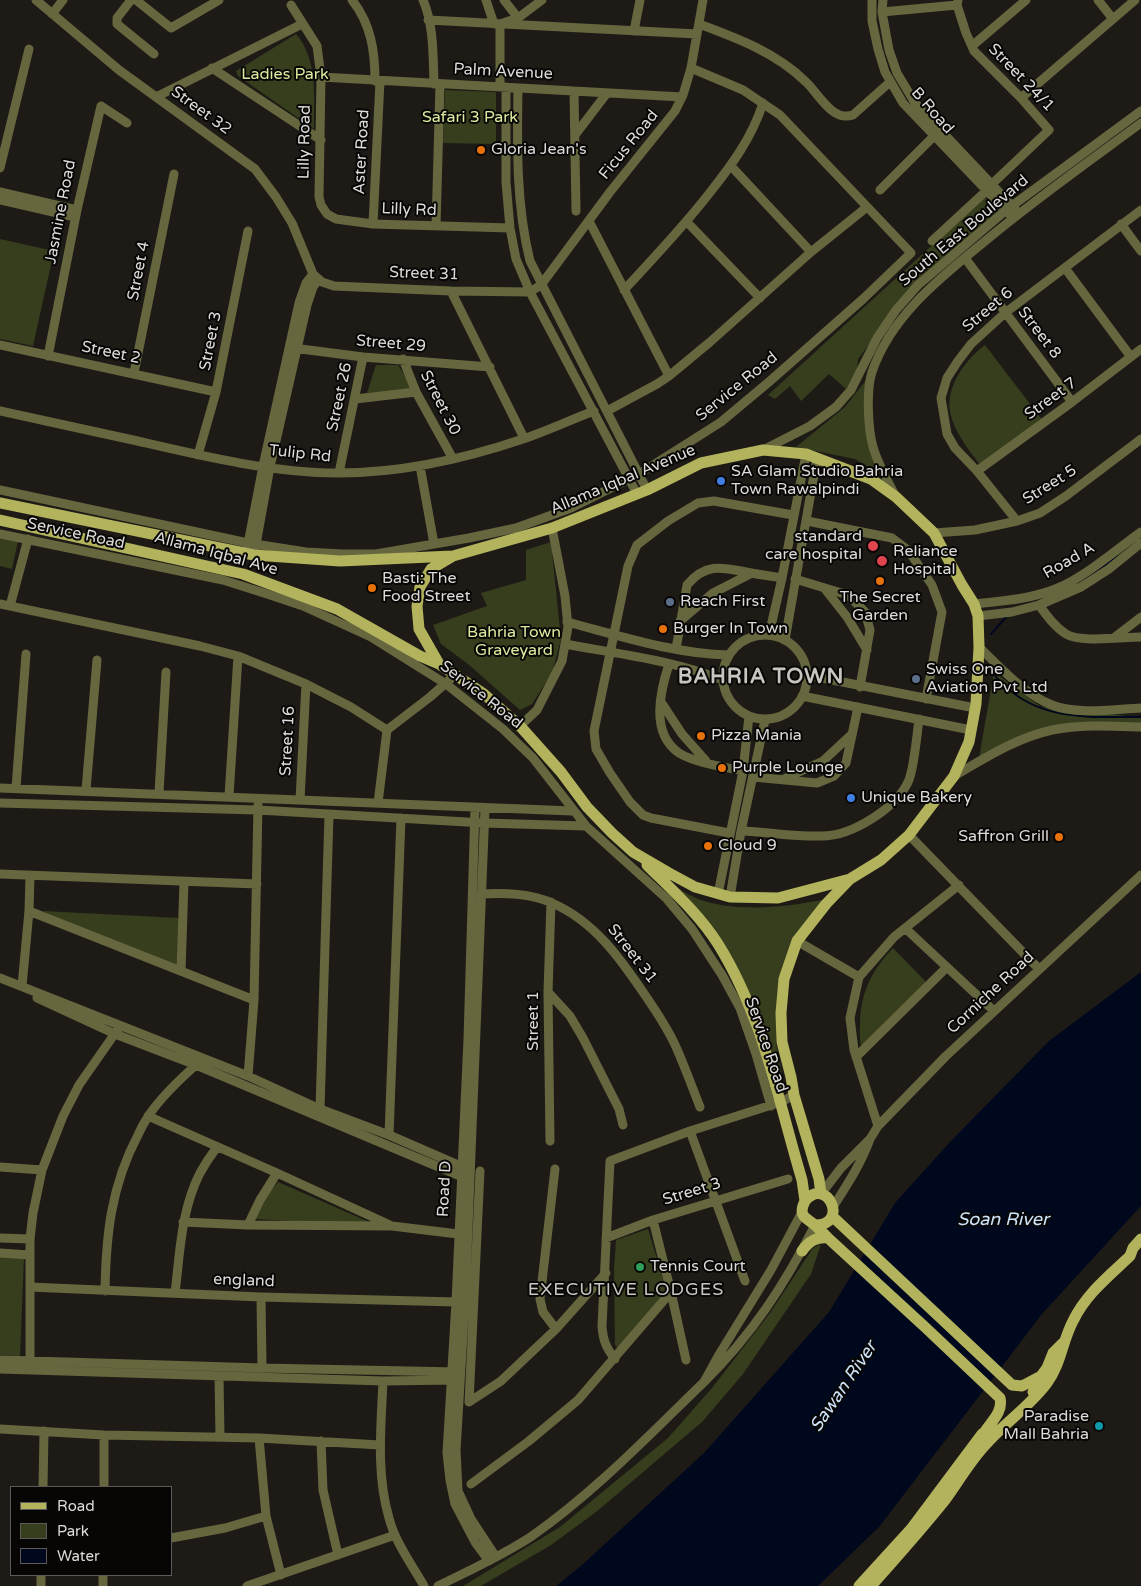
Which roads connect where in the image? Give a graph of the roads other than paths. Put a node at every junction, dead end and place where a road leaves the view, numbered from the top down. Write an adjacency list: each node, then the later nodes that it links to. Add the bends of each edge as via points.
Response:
1 (36, 0): 21 (street, Street 32)
2 (63, 0): 21 (street)
3 (131, 0): 32 (street, via 117,18 117,24)
4 (136, 0): 5 (street, via 171,28)
5 (219, 0)
6 (352, 0): 36 (street, Aster Road, via 370,30)
7 (423, 0): 24 (street)
8 (486, 0): 26 (street)
9 (504, 0): 22 (street)
10 (542, 0): 22 (street)
11 (640, 0): 28 (street)
12 (703, 0): 27 (street, Ficus Road)
13 (872, 0): 37 (street, B Road, via 872,21 878,49)
14 (883, 0): 20 (street, B Road)
15 (1026, 0): 30 (street)
16 (1098, 0): 23 (street)
17 (1135, 0): 23 (street)
18 (957, 3): 20 (street); 30 (street, Street 24/1)
19 (291, 5): 25 (street, Lilly Road)
20 (882, 12): 50 (street, B Road, via 887,44 897,73)
21 (52, 14): 43 (street, Street 32)
22 (518, 18): 26 (street)
23 (1113, 19): 45 (street)
24 (428, 20): 26 (street); 38 (street)
25 (302, 24): 33 (street); 35 (street, Lilly Road, via 317,46)
26 (497, 24): 28 (street); 39 (street)
27 (699, 24): 29 (street, Ficus Road); 37 (street, via 771,55 807,82 838,114 853,115)
28 (634, 31): 29 (street)
29 (697, 34): 34 (street, Ficus Road)
30 (972, 46): 45 (street, Street 24/1, via 974,52)
31 (29, 49): 54 (street)
32 (154, 54)
33 (212, 68): 43 (street); 52 (street)
34 (691, 68): 44 (street, Ficus Road); 46 (street, via 743,90)
35 (321, 77): 36 (street, Palm Avenue); 52 (street, Lilly Road)
36 (378, 81): 38 (street, Palm Avenue); 69 (street, Aster Road)
37 (890, 82): 50 (street, B Road, via 903,103)
38 (437, 84): 39 (street, Palm Avenue); 71 (street)
39 (503, 87): 40 (street, Palm Avenue); 72 (street)
40 (518, 88): 41 (street, Palm Avenue); 80 (street, via 524,236)
41 (574, 91): 42 (street, Palm Avenue); 51 (street)
42 (607, 93): 44 (street, Palm Avenue); 51 (street)
43 (156, 97): 79 (street, Street 32, via 255,169 292,223)
44 (682, 97): 67 (street, Ficus Road, via 675,111)
45 (1021, 98): 56 (street, Street 24/1, via 1049,130)
46 (763, 103): 53 (street, via 757,122); 61 (street, via 780,115)
47 (1141, 111): 62 (street, South East Boulevard)
48 (127, 123): 65 (street, Jasmine Road, via 101,106)
49 (1141, 124): 66 (street, South East Boulevard)
50 (937, 133): 56 (street, B Road); 57 (street)
51 (575, 135): 63 (street)
52 (320, 140): 59 (street, Lilly Road)
53 (731, 166): 68 (street); 76 (street)
54 (0, 168)
55 (174, 174): 93 (street, Street 4)
56 (988, 187): 62 (street, B Road); 74 (street)
57 (880, 190)
58 (0, 192): 65 (street)
59 (319, 197): 69 (street, Lilly Rd, via 320,206 336,219)
60 (0, 200): 65 (street)
61 (867, 207): 76 (street); 112 (street, Service Road, via 911,252 863,299 721,422)
62 (1009, 208): 66 (street, B Road); 104 (street, South East Boulevard, via 918,285 896,310 877,338 851,390 836,407 810,426)
63 (576, 210)
64 (1141, 210): 70 (street, Street 6)
65 (76, 213): 88 (street, Jasmine Road)
66 (1016, 216): 77 (street, South East Boulevard)
67 (589, 221): 80 (street, Ficus Road); 81 (street)
68 (687, 222): 81 (street); 83 (street)
69 (373, 224): 71 (street, Lilly Rd)
70 (1121, 224): 75 (street); 78 (street, Street 6)
71 (436, 226): 72 (street, Lilly Rd)
72 (510, 228): 80 (street, via 516,259)
73 (248, 231): 95 (street, Street 3)
74 (932, 241)
75 (1141, 251)
76 (811, 252): 83 (street)
77 (964, 258): 84 (street, Street 8); 116 (street, South East Boulevard, via 930,286 898,323 871,373 868,407 873,447)
78 (1065, 268): 84 (street, Street 6); 90 (street)
79 (316, 276): 82 (street, Street 31, via 334,286); 86 (street, via 306,283 299,303)
80 (536, 289): 82 (street, Street 31); 100 (street); 101 (street)
81 (624, 290): 94 (street)
82 (451, 291): 92 (street)
83 (760, 298): 94 (street)
84 (1005, 314): 98 (street, Street 8); 110 (street, Street 6, via 971,344 958,361 947,378 941,398 947,434 955,448)
85 (0, 344): 88 (street, Street 2)
86 (293, 348): 89 (street, Street 29); 108 (street)
87 (1141, 349): 90 (street, Street 7)
88 (48, 356): 93 (street, Street 2)
89 (364, 357): 91 (street, Street 29); 97 (street, Street 26)
90 (1131, 357): 98 (street, Street 7)
91 (403, 360): 92 (street, Street 29); 96 (street, Street 30)
92 (490, 367): 102 (street)
93 (134, 373): 95 (street, Street 2)
94 (669, 376): 101 (street)
95 (216, 392): 105 (street, Street 3)
96 (416, 392): 97 (street); 107 (street, Street 30)
97 (355, 399): 111 (street, Street 26)
98 (1072, 402): 110 (street, Street 7)
99 (0, 411): 105 (street, Tulip Rd)
100 (594, 411): 102 (street, Tulip Rd); 113 (street)
101 (607, 411): 112 (street)
102 (524, 438): 107 (street, Tulip Rd)
103 (1141, 439): 121 (street, Street 5, via 1066,496 1040,513)
104 (763, 450): 106 (main road, Allama Iqbal Avenue); 115 (main road, Allama Iqbal Avenue, via 701,463)
105 (198, 455): 108 (street, Tulip Rd)
106 (812, 456): 116 (main road, Allama Iqbal Avenue, via 871,479); 118 (street); 120 (street)
107 (452, 459): 109 (street, Tulip Rd)
108 (267, 466): 111 (street, Tulip Rd); 129 (street)
109 (420, 466): 111 (street, Tulip Rd); 128 (street)
110 (977, 471): 121 (street, Street 6)
111 (339, 473)
112 (639, 474): 113 (street, Service Road); 115 (street)
113 (629, 480): 115 (street); 128 (street, Service Road, via 571,508 516,528)
114 (0, 490): 129 (street, Service Road)
115 (642, 492): 122 (main road, Allama Iqbal Avenue)
116 (896, 497): 123 (main road, Allama Iqbal Avenue)
117 (0, 503): 129 (main road, Allama Iqbal Ave)
118 (793, 515): 132 (street); 143 (street, via 714,501 698,503 668,521 637,545 628,566)
119 (0, 520): 157 (main road, Allama Iqbal Ave, via 243,574 337,609)
120 (807, 521): 133 (street); 167 (street, via 892,538 908,550 932,585 942,612)
121 (1017, 521): 123 (street, Street 5, via 975,530)
122 (552, 528): 130 (main road, Allama Iqbal Avenue); 141 (street)
123 (934, 532): 136 (main road, Allama Iqbal Avenue)
124 (1141, 532): 136 (street, Road A, via 1059,588 1036,595)
125 (0, 534): 126 (street, Service Road)
126 (28, 540): 138 (street); 164 (street, Service Road, via 223,580 303,606 371,637)
127 (1141, 543): 137 (street, Road A, via 1109,569)
128 (434, 544): 129 (street, Service Road, via 376,554)
129 (251, 549): 130 (main road, Allama Iqbal Ave, via 340,561)
130 (453, 556): 157 (main road, Allama Iqbal Avenue, via 431,569 420,588 417,606 419,629)
131 (752, 574): 132 (street); 142 (street, via 713,593); 142 (street, via 720,567 710,568 694,577 687,585)
132 (782, 578): 144 (street)
133 (794, 579): 134 (street); 147 (street)
134 (825, 588): 151 (street); 151 (street, via 848,595 864,612 870,630)
135 (0, 604): 138 (street)
136 (974, 604): 139 (main road, Allama Iqbal Avenue)
137 (1039, 605): 139 (street, Road A); 146 (street, via 1068,635 1086,640)
138 (10, 606): 155 (street)
139 (978, 616): 149 (main road, Allama Iqbal Avenue)
140 (1141, 617): 146 (street)
141 (567, 622): 143 (street); 148 (street)
142 (680, 622): 150 (street)
143 (615, 635): 150 (street); 152 (street)
144 (769, 635): 147 (street); 154 (street, via 746,639)
145 (1141, 637): 146 (street)
146 (1115, 638)
147 (785, 640): 161 (street, via 800,654)
148 (565, 644): 152 (street); 175 (street, via 562,661 537,710)
149 (979, 647): 170 (main road, Allama Iqbal Avenue); 171 (street, via 1017,682 1052,705 1086,710)
150 (676, 649): 154 (street, via 704,655)
151 (867, 650): 165 (street)
152 (611, 652): 158 (street); 204 (street, via 594,732 596,748 610,773 630,802 644,815)
153 (26, 654): 186 (street)
154 (730, 655): 162 (street, via 724,667)
155 (238, 656): 163 (street); 189 (street)
156 (97, 660): 187 (street)
157 (439, 664): 160 (main road, Allama Iqbal Avenue)
158 (669, 664): 162 (street); 168 (street)
159 (166, 672): 188 (street)
160 (455, 675): 164 (street); 175 (main road, Allama Iqbal Avenue, via 484,694)
161 (807, 675): 165 (street); 166 (street)
162 (724, 680): 172 (street, via 732,702)
163 (306, 684): 177 (street, via 351,706); 191 (street, Street 16)
164 (446, 684): 177 (street); 197 (street, Service Road, via 503,729 533,758)
165 (860, 687): 167 (street)
166 (802, 696): 169 (street); 174 (street, via 786,713)
167 (926, 699): 170 (street)
168 (661, 702): 180 (street, via 682,734); 180 (street, via 660,724 666,740 680,753)
169 (858, 707): 173 (street); 179 (street)
170 (975, 708): 178 (main road, Allama Iqbal Avenue)
171 (1141, 708)
172 (750, 716): 174 (street); 181 (street)
173 (919, 719): 178 (street); 203 (street, via 910,778 900,795 880,813 855,828 824,837)
174 (765, 720): 182 (street)
175 (520, 726): 206 (main road, Allama Iqbal Avenue, via 561,772 586,807)
176 (1141, 727): 183 (street, via 1084,726 1052,730 1025,738)
177 (387, 730): 193 (street)
178 (971, 730): 183 (main road, Allama Iqbal Avenue)
179 (852, 734): 184 (street, via 823,761); 184 (street, via 846,763 834,776 817,783)
180 (708, 764): 181 (street)
181 (743, 770): 204 (street)
182 (754, 776): 184 (street); 203 (street)
183 (954, 776): 205 (main road, Allama Iqbal Avenue)
184 (784, 779)
185 (0, 788): 186 (street)
186 (16, 788): 187 (street)
187 (86, 790): 188 (street)
188 (159, 793): 189 (street)
189 (229, 796): 190 (street)
190 (259, 798): 191 (street); 196 (street)
191 (300, 800): 193 (street)
192 (0, 803): 196 (street)
193 (378, 804): 194 (street)
194 (475, 808): 195 (street); 200 (street, Road D)
195 (485, 808): 197 (street); 201 (street, Road D)
196 (258, 810): 198 (street); 212 (street)
197 (572, 811): 202 (street, Service Road)
198 (329, 815): 199 (street); 238 (street)
199 (401, 818): 200 (street); 243 (street)
200 (474, 822): 201 (street); 248 (street, Road D)
201 (484, 822): 202 (street); 214 (street, Road D)
202 (586, 826): 236 (street, Service Road, via 667,899 697,937 740,1008)
203 (741, 830): 216 (street)
204 (729, 833): 215 (street)
205 (910, 835): 210 (main road, Allama Iqbal Avenue, via 881,860); 213 (street)
206 (633, 852): 215 (main road, Allama Iqbal Avenue, via 696,888); 236 (main road, via 690,907 717,944 740,985 765,1047)
207 (0, 874): 209 (street)
208 (1141, 875): 222 (street, Corniche Road)
209 (30, 876): 211 (street); 218 (street)
210 (850, 879): 216 (main road, Allama Iqbal Avenue, via 778,898); 220 (main road)
211 (184, 882): 212 (street); 223 (street)
212 (257, 884): 228 (street)
213 (958, 885): 219 (street); 222 (street)
214 (481, 894): 217 (street, Street 31, via 513,893); 248 (street, Road D)
215 (718, 894): 216 (main road, Allama Iqbal Avenue)
216 (730, 897)
217 (550, 902): 227 (street, Street 1); 237 (street, Street 31, via 590,926 628,970 675,1045)
218 (29, 911): 223 (street); 226 (street)
219 (905, 928): 221 (street); 224 (street, via 894,936)
220 (797, 941): 224 (street); 235 (main road, via 784,979 781,1013 782,1042)
221 (947, 967): 229 (street); 232 (street)
222 (1039, 969): 229 (street, Corniche Road)
223 (181, 971): 228 (street)
224 (859, 977): 232 (street, via 850,1018)
225 (0, 978): 226 (street)
226 (19, 986): 230 (street); 231 (street, via 22,991)
227 (548, 992): 240 (street, via 570,1016 583,1038 619,1109); 245 (street, Street 1)
228 (254, 1000): 234 (street)
229 (994, 1011): 241 (street, Corniche Road)
230 (120, 1025): 231 (street); 234 (street)
231 (116, 1034): 233 (street); 250 (street, via 67,1108)
232 (856, 1057): 241 (street)
233 (196, 1065): 239 (street); 253 (street)
234 (248, 1076): 238 (street)
235 (794, 1095): 236 (street); 255 (main road)
236 (776, 1104): 242 (street); 257 (main road, via 802,1180)
237 (700, 1107)
238 (320, 1109): 243 (street)
239 (148, 1116): 246 (street); 276 (street, via 129,1152 111,1210)
240 (623, 1125)
241 (878, 1126): 244 (street, Corniche Road)
242 (690, 1131): 256 (street); 266 (street, via 610,1161)
243 (389, 1135): 248 (street)
244 (870, 1139): 255 (street); 258 (street, via 864,1156)
245 (550, 1141)
246 (217, 1147): 252 (street); 260 (street, via 200,1172)
247 (0, 1167): 250 (street)
248 (466, 1168): 253 (street, Road D)
249 (555, 1169): 281 (street, via 540,1299 543,1312)
250 (42, 1170): 267 (street)
251 (480, 1171): 281 (street, via 469,1402 501,1381)
252 (277, 1173): 261 (street); 263 (street)
253 (465, 1178): 264 (street, Road D); 290 (street, Road D)
254 (788, 1178): 256 (street, Street 3)
255 (821, 1194): 257 (main road, via 810,1196); 258 (main road, via 829,1199)
256 (715, 1200): 259 (street, Street 3); 274 (street)
257 (803, 1206): 262 (main road, via 806,1220); 293 (street, via 771,1270)
258 (832, 1211): 262 (main road, via 825,1223); 291 (main road, via 845,1229 1008,1382 1022,1386)
259 (653, 1220): 266 (street, Street 3); 277 (street)
260 (183, 1222): 261 (street); 278 (street)
261 (248, 1225): 263 (street)
262 (815, 1225): 269 (main road); 270 (street)
263 (392, 1226): 264 (street)
264 (458, 1234): 280 (street, Road D)
265 (0, 1238): 267 (street)
266 (606, 1238): 273 (street)
267 (30, 1239): 272 (street)
268 (1141, 1239): 282 (main road, via 1132,1248 1130,1256 1083,1304)
269 (830, 1240): 270 (main road, via 815,1239); 295 (main road, via 1000,1398 1000,1406)
270 (802, 1251): 293 (street, via 765,1312 729,1358)
271 (0, 1253): 272 (street)
272 (30, 1254): 275 (street)
273 (606, 1273): 281 (street); 283 (street, via 603,1338)
274 (745, 1281)
275 (30, 1287): 276 (street, england); 286 (street)
276 (105, 1290): 278 (street, england)
277 (671, 1292): 283 (street); 285 (street)
278 (175, 1294): 279 (street, england)
279 (261, 1297): 280 (street, england); 287 (street)
280 (456, 1302): 290 (street, Road D)
281 (556, 1329)
282 (1063, 1343): 291 (main road, via 1053,1353); 315 (main road, via 1057,1367 1041,1391 988,1442 927,1523)
283 (615, 1359): 302 (street, via 578,1400 529,1442)
284 (0, 1360): 286 (street)
285 (686, 1360)
286 (30, 1366): 287 (street); 288 (street); 289 (street)
287 (262, 1368): 290 (street)
288 (0, 1370)
289 (220, 1376): 292 (street); 298 (street)
290 (456, 1376): 292 (street); 309 (street, Road D, via 447,1453 452,1493 475,1542)
291 (1041, 1376): 295 (main road, via 1039,1384 1020,1406)
292 (383, 1381): 301 (street)
293 (704, 1382): 309 (street, via 568,1510)
294 (0, 1429): 296 (street)
295 (986, 1430): 314 (main road, via 911,1529)
296 (44, 1431): 297 (street); 303 (street)
297 (104, 1435): 298 (street); 304 (street)
298 (220, 1437): 299 (street)
299 (259, 1438): 300 (street); 305 (street)
300 (321, 1441): 301 (street); 308 (street, via 323,1490)
301 (380, 1445): 306 (street, via 385,1502)
302 (471, 1484)
303 (43, 1486)
304 (104, 1486)
305 (266, 1516): 307 (street); 310 (street)
306 (395, 1535): 308 (street); 312 (street)
307 (172, 1538)
308 (338, 1556): 310 (street)
309 (493, 1559): 313 (street)
310 (281, 1575): 311 (street)
311 (247, 1586)
312 (424, 1586)
313 (438, 1586)
314 (859, 1586)
315 (870, 1586)

